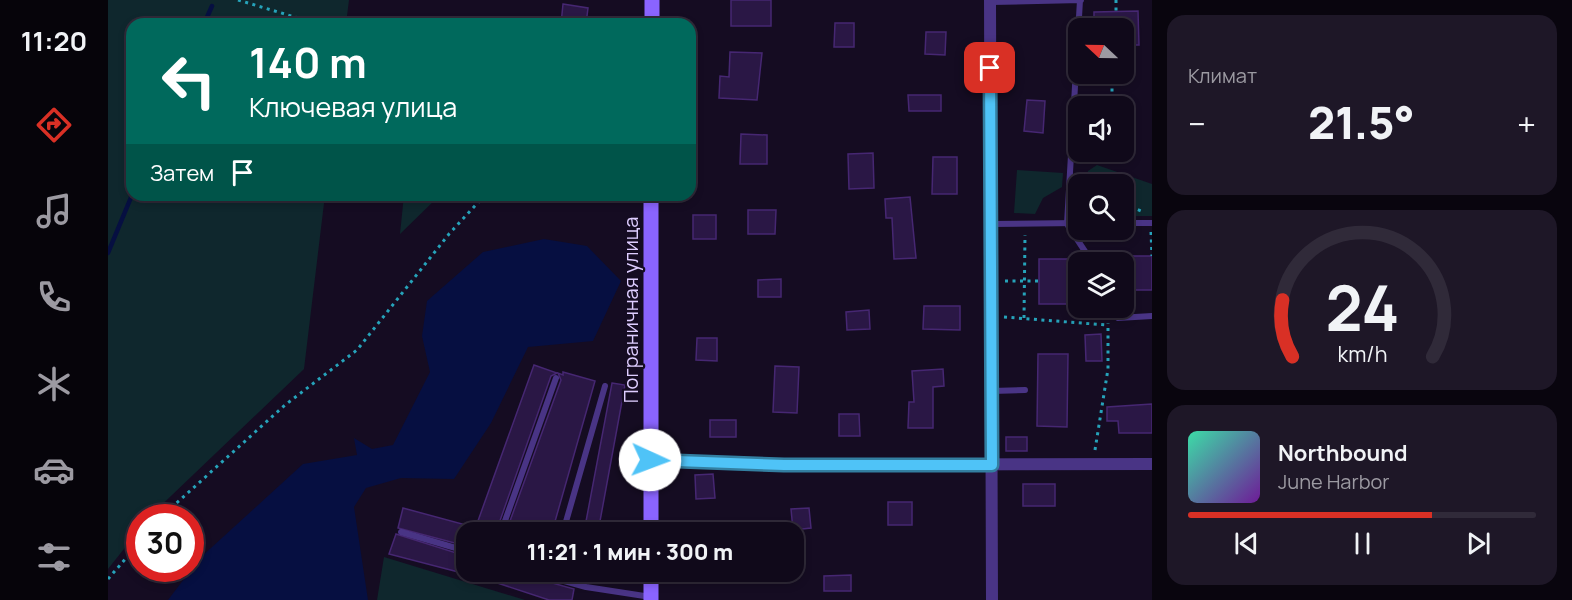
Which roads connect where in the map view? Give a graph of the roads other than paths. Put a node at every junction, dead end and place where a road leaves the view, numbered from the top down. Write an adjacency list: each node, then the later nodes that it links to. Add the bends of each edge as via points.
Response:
1 (652, 0): 4 (main road)
2 (1080, 0): 3 (lane); 5 (lane)
3 (990, 1): 10 (street)
4 (652, 18)
5 (1079, 18)
6 (1075, 84): 11 (lane)
7 (651, 201): 19 (main road, Пограничная улица)
8 (1134, 223): 9 (lane)
9 (1152, 223)
10 (991, 224): 11 (lane); 18 (street)
11 (1067, 224): 12 (lane)
12 (1085, 252)
13 (1152, 316): 14 (lane)
14 (1127, 318)
15 (556, 378): 22 (lane)
16 (605, 386): 23 (lane)
17 (1025, 390): 18 (lane)
18 (992, 391): 21 (street)
19 (650, 460): 21 (street, via 784,465); 24 (main road, Пограничная улица)
20 (1152, 464): 21 (street)
21 (992, 465): 30 (street)
22 (505, 522)
23 (566, 522)
24 (651, 522)
25 (401, 532): 26 (lane)
26 (456, 548)
27 (573, 582): 29 (lane)
28 (651, 582): 29 (main road)
29 (651, 599)
30 (992, 600)

